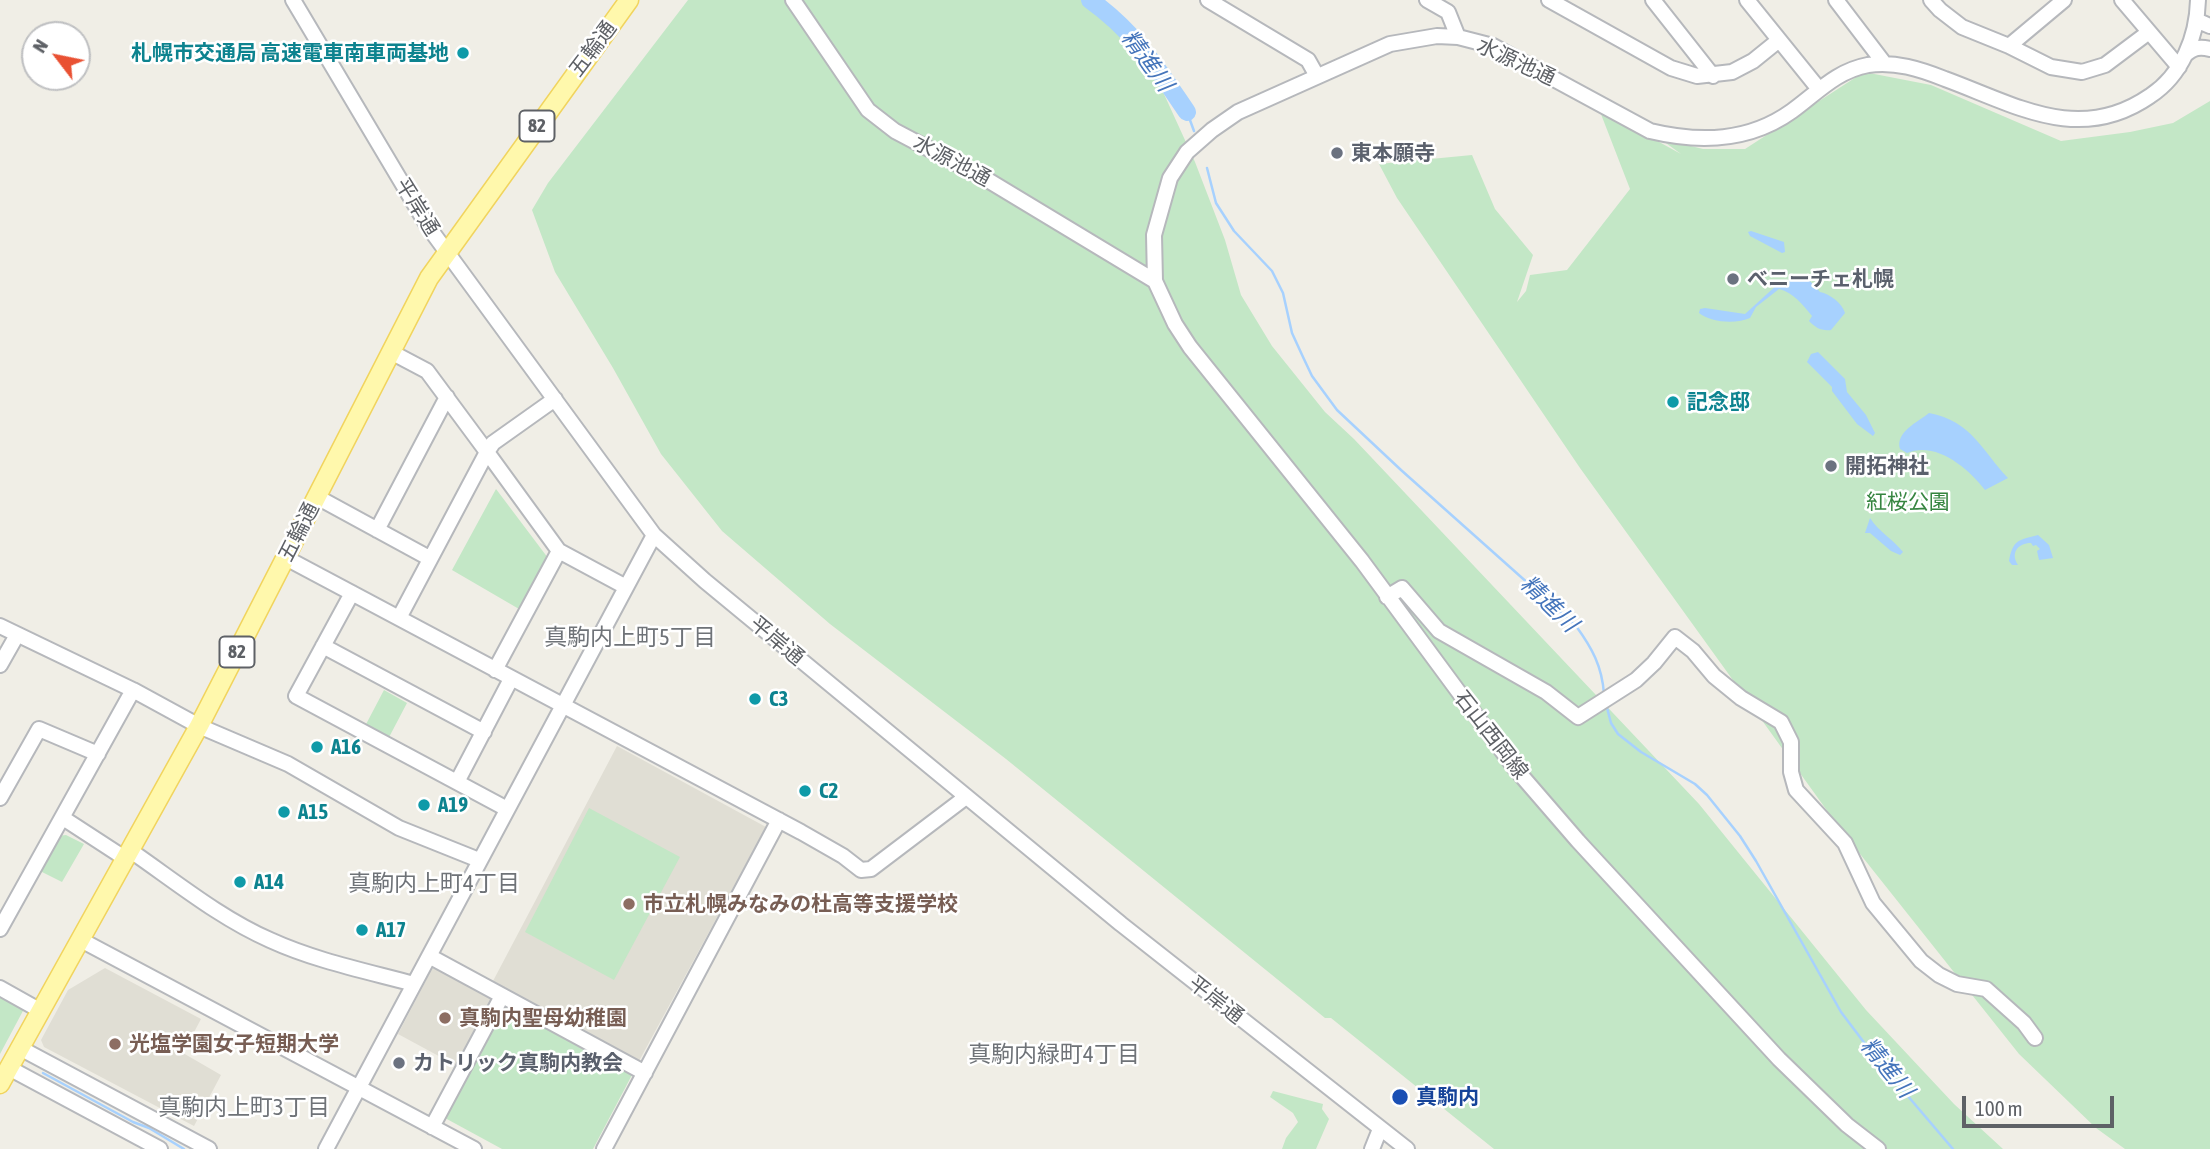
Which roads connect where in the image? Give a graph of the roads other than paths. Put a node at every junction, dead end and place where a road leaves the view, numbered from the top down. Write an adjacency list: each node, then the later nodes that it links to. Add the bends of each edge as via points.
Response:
1 (293, 0): 25 (street, 平岸通)
2 (629, 0): 25 (main road, 五輪通 / 82)
3 (793, 0): 26 (street, 水源池通, via 868,110 895,131 986,178)
4 (1208, 0): 22 (street, via 1308,60)
5 (1427, 0): 16 (street, via 1448,12)
6 (1549, 0): 23 (street, via 1671,68)
7 (1653, 0): 23 (street)
8 (1747, 0): 17 (street)
9 (1836, 0): 21 (street)
10 (1931, 0): 18 (street, via 1962,27)
11 (2064, 0): 18 (street)
12 (2122, 0): 15 (street)
13 (2198, 1): 14 (street, 水源池通)
14 (2203, 23): 20 (street, 水源池通)
15 (2149, 32): 18 (street, via 2105,65 2082,72 2051,67); 20 (street)
16 (1458, 37): 22 (street, 水源池通, via 1390,44); 24 (street, 水源池通, via 1493,46 1650,131 1677,137 1730,138 1757,130 1792,111)
17 (1779, 40): 23 (street, via 1753,61); 24 (street)
18 (2009, 46)
19 (2210, 49): 20 (street, via 2192,49)
20 (2182, 61): 21 (street, 水源池通, via 2155,93 2134,106 2114,115 2078,121 2040,114 1908,66)
21 (1884, 64): 24 (street, 水源池通, via 1847,72)
22 (1317, 76): 26 (street, 水源池通, via 1238,113 1187,152 1170,178 1154,235)
23 (1713, 76)
24 (1818, 88)
25 (447, 254): 27 (main road, 五輪通 / 82, via 429,278); 29 (street, 平岸通)
26 (1155, 281): 39 (street, 石山西岡線, via 1190,347)
27 (391, 352): 28 (street, via 427,371); 31 (main road, 五輪通 / 82)
28 (447, 397): 30 (street); 32 (street)
29 (555, 399): 30 (street); 33 (street, 平岸通)
30 (487, 452): 34 (street); 36 (street)
31 (317, 497): 32 (street); 35 (main road, 五輪通 / 82)
32 (377, 530): 36 (street)
33 (654, 535): 37 (street); 53 (street, 平岸通)
34 (559, 551): 37 (street); 45 (street)
35 (286, 558): 38 (street); 49 (main road, 五輪通 / 82)
36 (429, 558): 40 (street)
37 (626, 587): 48 (street)
38 (352, 593): 40 (street); 43 (street)
39 (1387, 597): 67 (street, via 1402,588 1439,631 1546,692 1578,716 1636,680 1675,637 1741,698 1781,722 1791,742 1796,790 1845,843 1873,903 1921,961 1957,984 1986,989); 81 (street, 石山西岡線, via 1514,767 1578,841 1779,1059)
40 (399, 618): 45 (street)
41 (0, 626): 42 (street)
42 (17, 635): 44 (street); 47 (street)
43 (323, 646): 50 (street); 52 (street, via 296,696)
44 (0, 666)
45 (495, 670): 46 (street)
46 (511, 679): 48 (street); 50 (street)
47 (133, 690): 49 (street); 51 (street)
48 (562, 705): 55 (street); 57 (street)
49 (199, 726): 58 (main road, 五輪通 / 82); 59 (street, via 288,764 399,828)
50 (484, 732): 52 (street)
51 (98, 754): 54 (street, via 39,729); 56 (street)
52 (457, 782): 55 (street)
53 (966, 797): 57 (street, via 866,871); 73 (street, 平岸通)
54 (0, 798)
55 (507, 809): 59 (street)
56 (63, 818): 58 (street); 60 (street)
57 (779, 820): 69 (street)
58 (128, 855): 61 (main road, 五輪通 / 82); 63 (street, via 270,940)
59 (479, 860): 62 (street)
60 (2, 919)
61 (81, 940): 66 (main road, 五輪通 / 82); 71 (street)
62 (429, 957): 63 (street); 65 (street)
63 (414, 984): 71 (street)
64 (0, 988): 66 (street)
65 (502, 996): 69 (street); 72 (street)
66 (41, 1011): 68 (main road, 五輪通 / 82)
67 (2035, 1038)
68 (20, 1048): 70 (main road, 五輪通 / 82); 75 (street)
69 (645, 1073): 78 (street)
70 (4, 1076): 74 (street)
71 (358, 1088): 72 (street); 76 (street)
72 (432, 1126): 77 (street)
73 (1380, 1129): 79 (street); 80 (street, 平岸通)
74 (160, 1149)
75 (209, 1149)
76 (326, 1149)
77 (474, 1149)
78 (604, 1149)
79 (1372, 1149)
80 (1407, 1149)
81 (1878, 1149)

